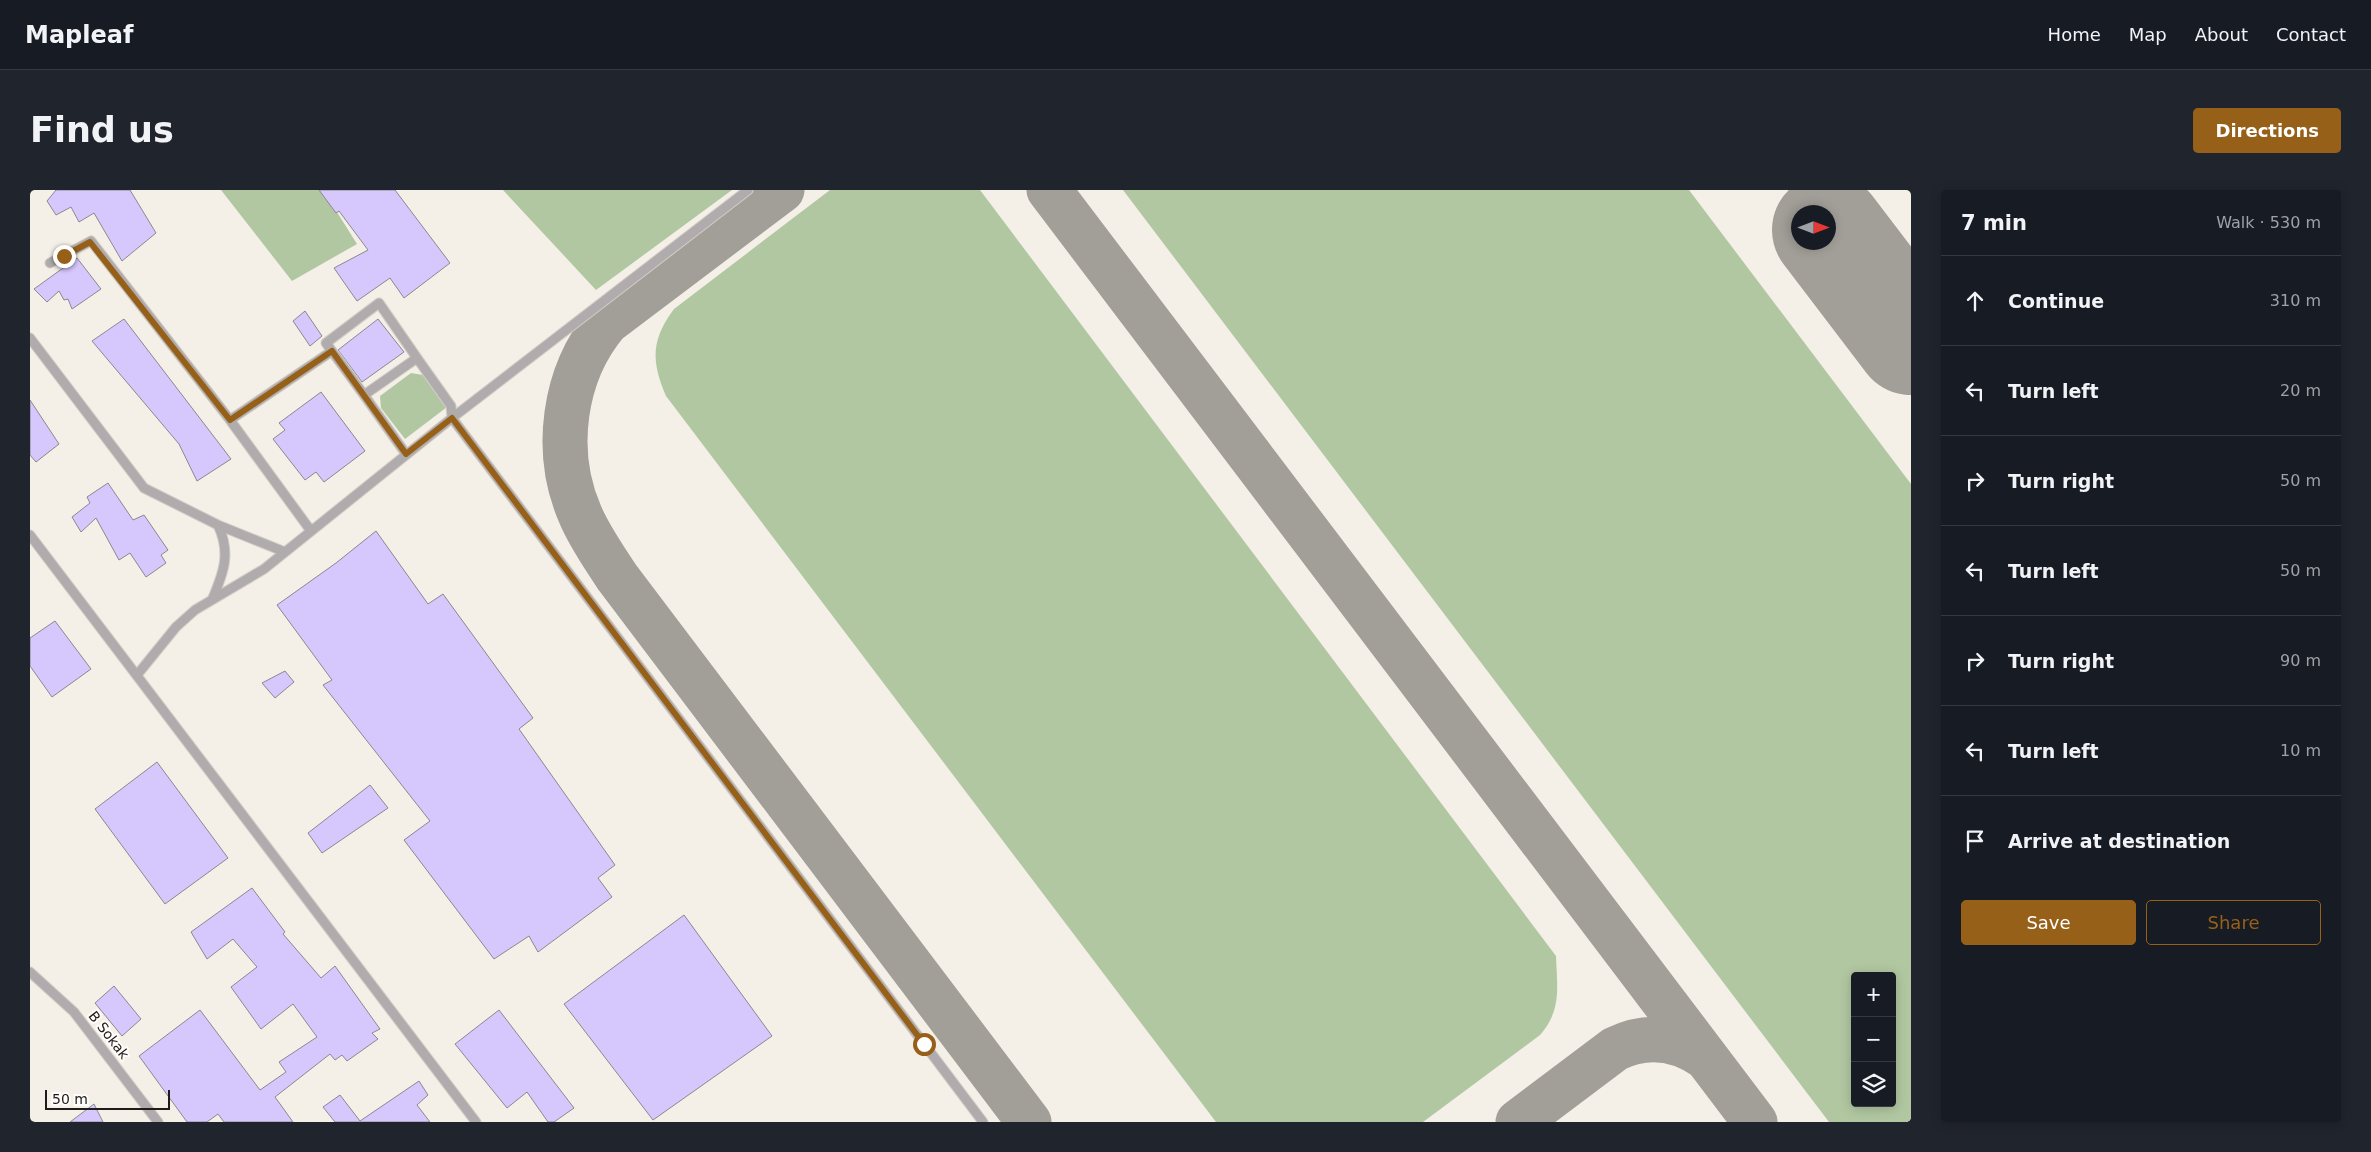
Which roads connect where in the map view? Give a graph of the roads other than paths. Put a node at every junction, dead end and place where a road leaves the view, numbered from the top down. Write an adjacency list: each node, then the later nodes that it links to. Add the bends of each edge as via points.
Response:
1 (748, 190): 7 (lane)
2 (50, 264): 8 (lane, via 90,242)
3 (30, 338): 10 (lane, via 144,488)
4 (332, 351): 5 (lane, via 326,343 379,303); 6 (lane); 8 (lane)
5 (417, 358): 6 (lane); 7 (lane, via 451,406)
6 (364, 395): 9 (lane)
7 (452, 418): 9 (lane); 19 (lane)
8 (230, 420): 11 (lane)
9 (406, 454): 11 (lane)
10 (218, 525): 13 (lane); 14 (lane, via 225,540 225,557 222,576)
11 (311, 531): 13 (lane)
12 (30, 535): 15 (lane)
13 (285, 552): 14 (lane, via 264,569)
14 (212, 600): 15 (lane, via 176,627)
15 (136, 675): 18 (lane)
16 (30, 972): 17 (lane, B Sokak, via 74,1012)
17 (158, 1122)
18 (476, 1122)
19 (983, 1122)

